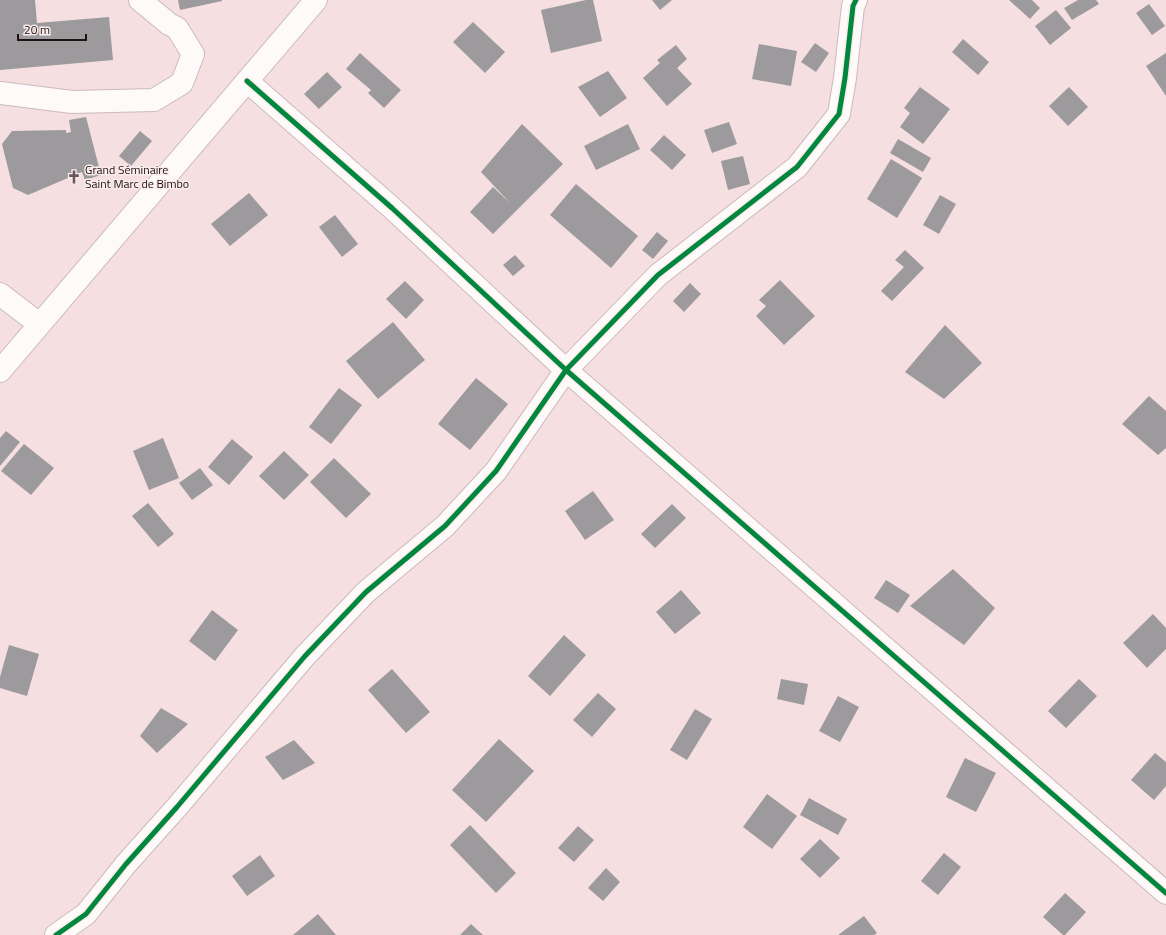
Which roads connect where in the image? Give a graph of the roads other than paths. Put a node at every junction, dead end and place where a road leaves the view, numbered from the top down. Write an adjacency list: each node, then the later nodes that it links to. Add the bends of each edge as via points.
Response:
1 (140, 0): 5 (street, via 177,28 192,54 182,83 154,100 72,102)
2 (316, 0): 4 (street)
3 (856, 0): 8 (street, via 853,6 839,114 797,167 658,275)
4 (248, 81): 7 (street); 8 (street, via 392,208)
5 (0, 93)
6 (0, 294): 7 (street)
7 (39, 324): 9 (street)
8 (566, 370): 10 (street); 11 (street, via 496,471 445,526 366,592 305,656 86,914)
9 (0, 371)
10 (1166, 893)
11 (56, 935)

